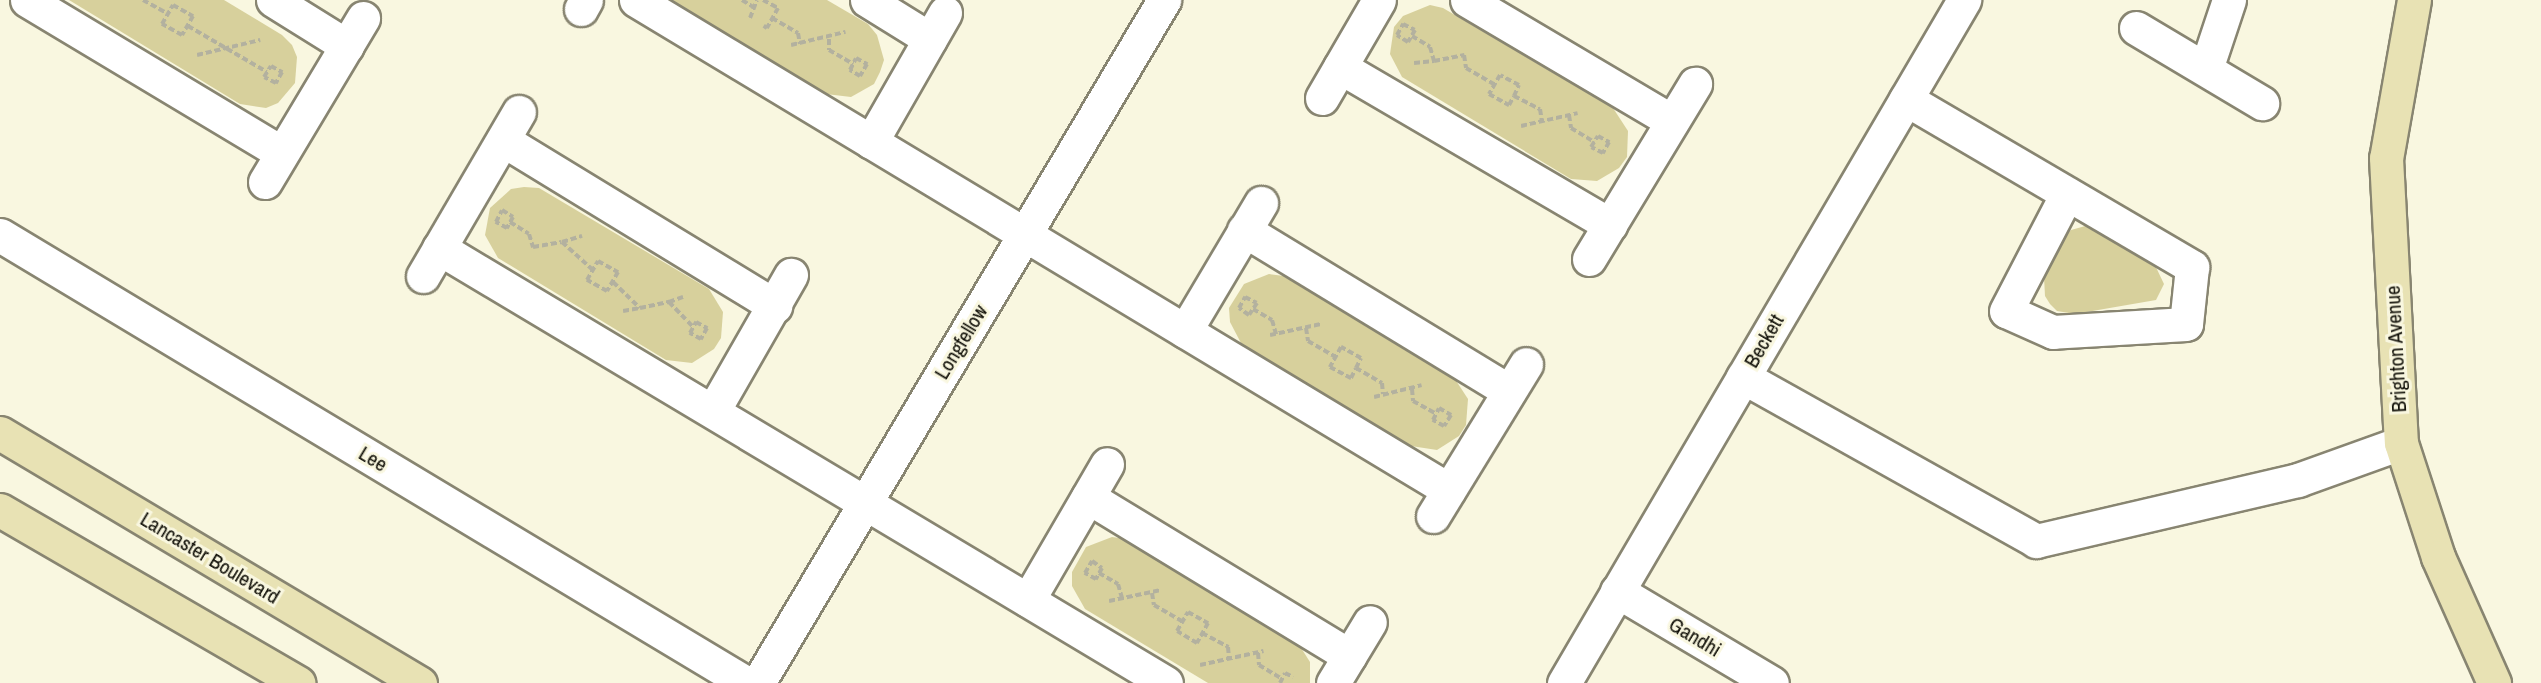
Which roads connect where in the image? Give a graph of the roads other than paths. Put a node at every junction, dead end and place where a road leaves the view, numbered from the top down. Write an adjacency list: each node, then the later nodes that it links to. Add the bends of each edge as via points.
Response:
1 (27, 0): 22 (street)
2 (273, 0): 22 (street, via 308,22 355,32)
3 (636, 0): 21 (street)
4 (1164, 0): 26 (street, Longfellow)
5 (1379, 0): 12 (street)
6 (1467, 0): 19 (street)
7 (1964, 0): 16 (street, Beckett)
8 (2229, 0): 13 (street)
9 (2414, 0): 37 (main road, Brighton Avenue, via 2386,158)
10 (878, 7): 21 (street, via 938,26)
11 (2136, 28): 13 (street)
12 (1340, 67): 15 (street); 25 (street)
13 (2206, 69): 17 (street)
14 (1695, 84): 19 (street)
15 (1322, 98)
16 (1906, 99): 24 (street); 34 (street, Beckett)
17 (2262, 103)
18 (519, 112): 20 (street)
19 (1672, 121): 25 (street)
20 (503, 140): 28 (street); 32 (street)
21 (871, 142): 26 (street)
22 (282, 153): 23 (street)
23 (266, 182)
24 (2067, 194): 24 (street, via 2192,267 2186,324 2053,332 2006,311)
25 (1610, 225): 29 (street)
26 (1025, 234): 33 (street); 40 (street, Longfellow)
27 (0, 235): 49 (street, Lee)
28 (439, 248): 31 (street); 35 (street)
29 (1588, 260)
30 (791, 275): 32 (street)
31 (423, 276)
32 (774, 306): 35 (street)
33 (1185, 331): 33 (street, via 1252,216 1374,309 1466,365 1518,377 1441,503 1324,414)
34 (1743, 377): 37 (street, via 2036,542 2298,480); 42 (street, Beckett)
35 (713, 411): 40 (street)
36 (0, 433): 48 (main road, Lancaster Boulevard)
37 (2401, 443): 53 (main road, Brighton Avenue, via 2438,557)
38 (1107, 464): 39 (street)
39 (1088, 497): 43 (street); 45 (street, via 1312,634)
40 (865, 502): 43 (street); 50 (street, Longfellow)
41 (0, 510): 47 (main road)
42 (1617, 591): 51 (street, Beckett); 52 (street, Gandhi)
43 (1028, 600): 46 (street)
44 (1370, 622): 45 (street)
45 (1341, 670)
46 (1164, 681)
47 (299, 683)
48 (420, 683)
49 (746, 683)
50 (758, 683)
51 (1564, 683)
52 (1772, 683)
53 (2494, 683)

